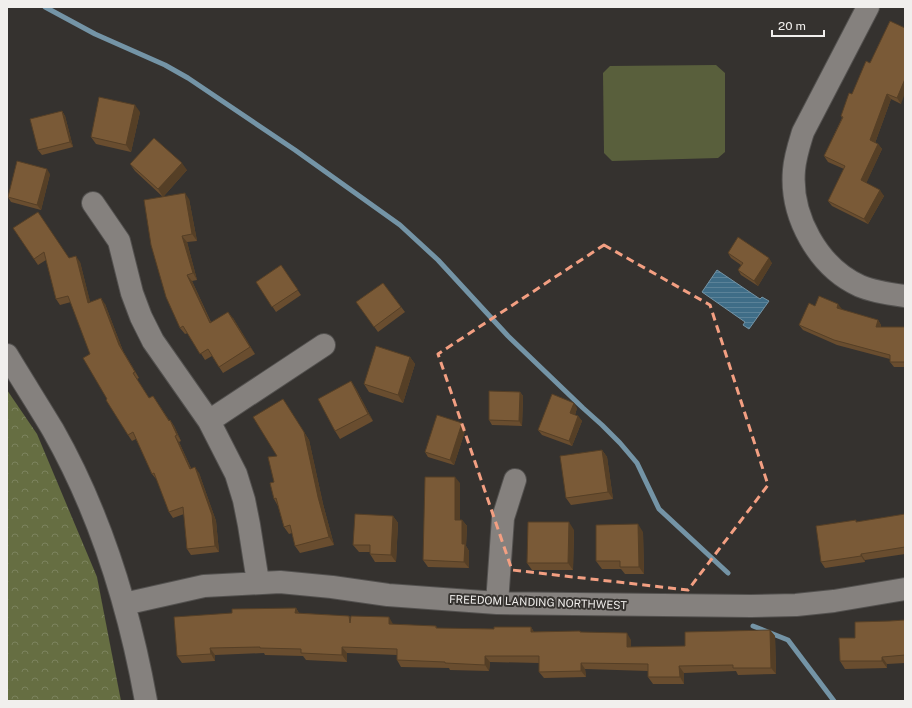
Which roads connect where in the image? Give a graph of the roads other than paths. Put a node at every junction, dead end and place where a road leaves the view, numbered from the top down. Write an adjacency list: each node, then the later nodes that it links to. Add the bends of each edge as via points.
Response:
1 (868, 7): 3 (street, via 803,132 793,172 795,197 799,216 807,234 830,264 860,285 879,292)
2 (92, 203): 6 (street, via 119,241 132,293 153,341)
3 (905, 296)
4 (324, 345): 6 (street)
5 (7, 355): 11 (street, via 69,462 98,526)
6 (208, 421): 8 (street, via 236,474 244,500)
7 (515, 480): 10 (street, via 504,518)
8 (258, 582): 10 (street, FREEDOM LANDING NORTHWEST); 11 (street, FREEDOM LANDING NORTHWEST, via 204,586)
9 (905, 589): 10 (street, FREEDOM LANDING NORTHWEST, via 796,605)
10 (496, 603)
11 (124, 604): 12 (street)
12 (146, 701)

